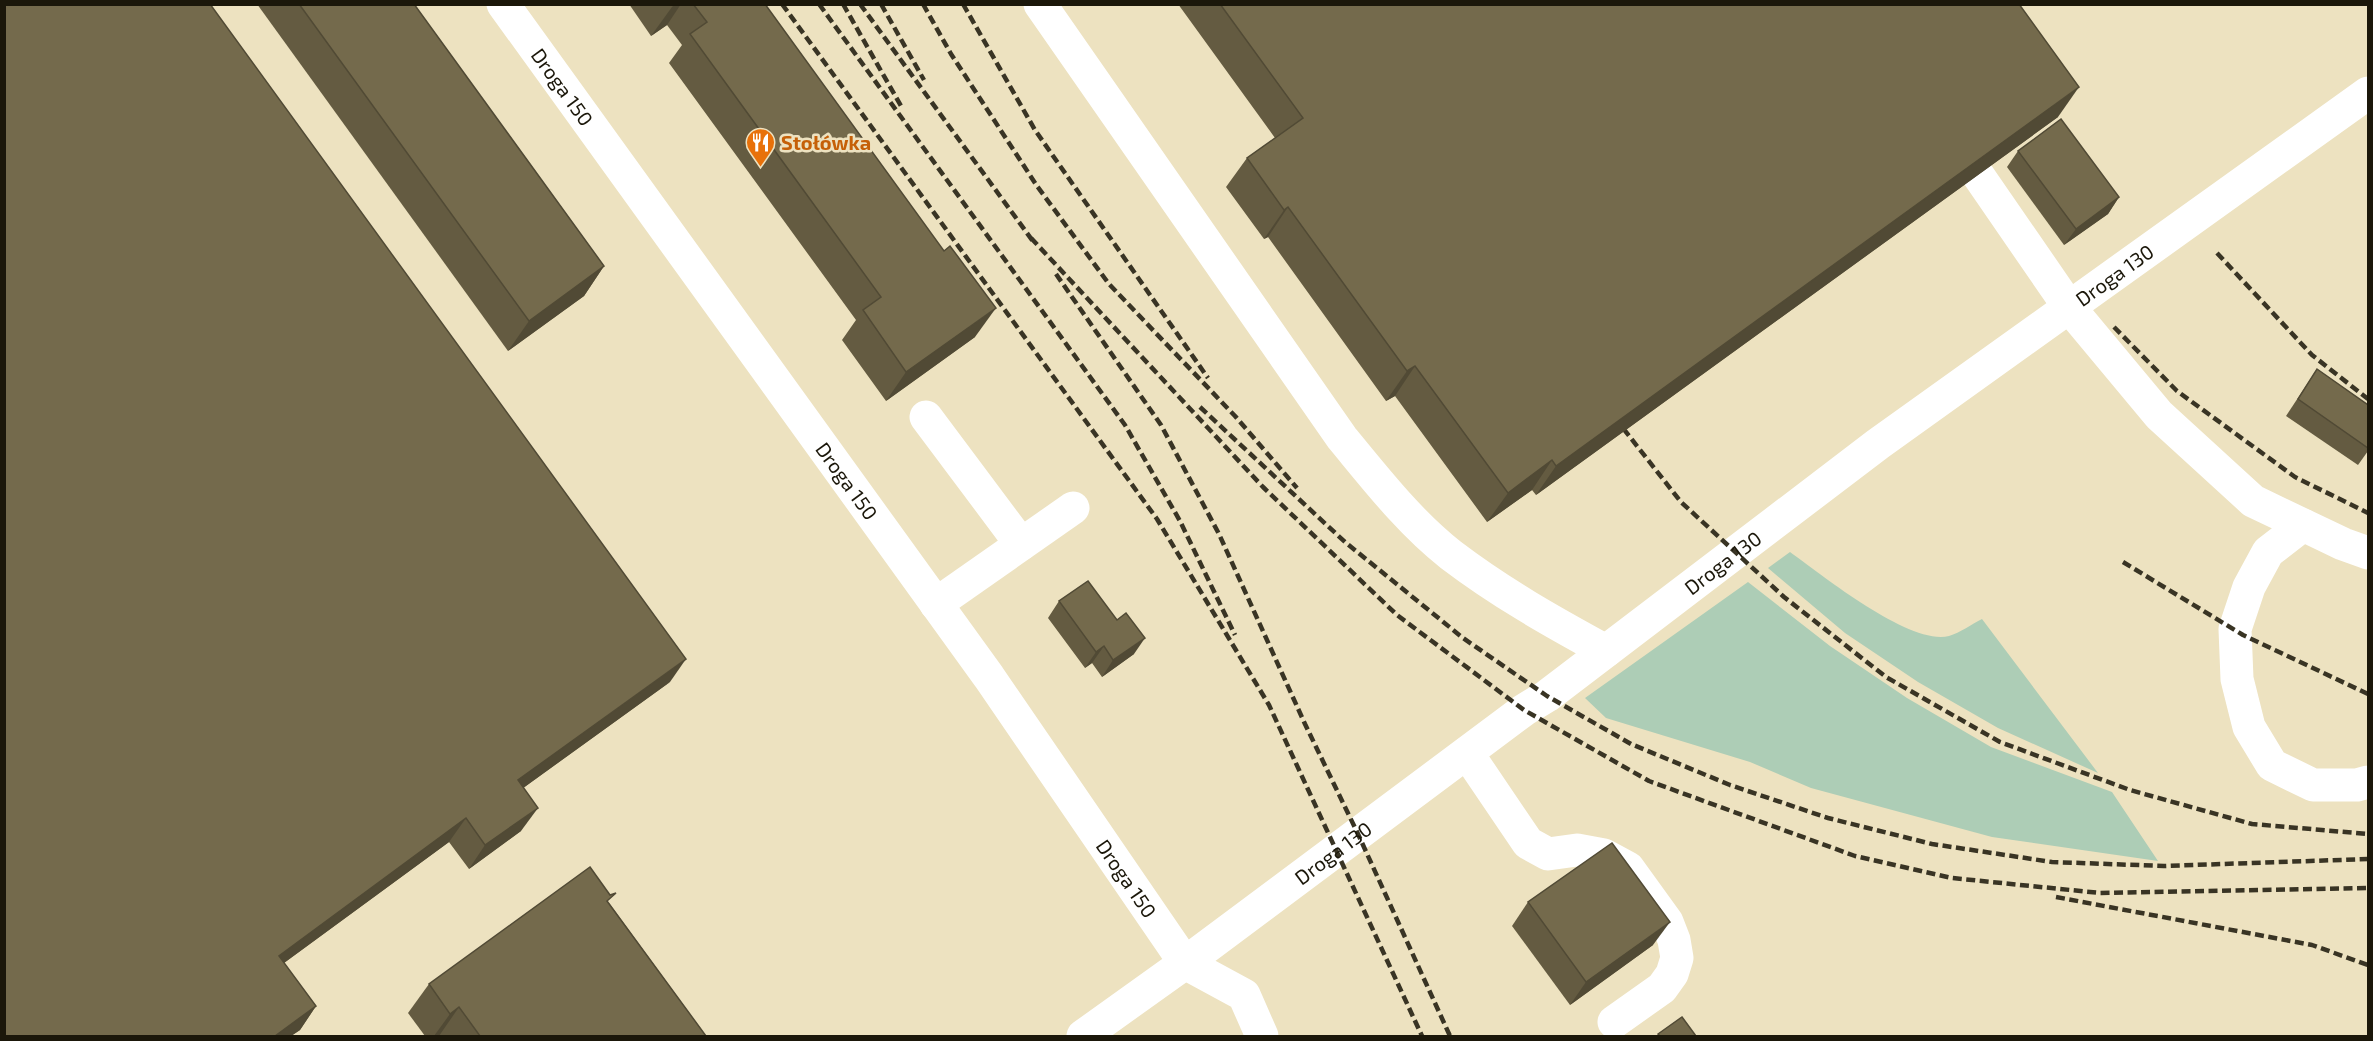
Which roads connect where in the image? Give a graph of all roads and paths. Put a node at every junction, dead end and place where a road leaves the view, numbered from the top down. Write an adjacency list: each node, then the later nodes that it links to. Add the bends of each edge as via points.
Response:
1 (503, 4): 11 (lane, Droga 150)
2 (1040, 4): 12 (lane, via 1342,438 1396,503 1450,554 1520,604)
3 (2368, 93): 5 (lane, Droga 130)
4 (1978, 175): 5 (lane)
5 (2069, 307): 8 (lane, via 2159,416 2253,501); 12 (lane, Droga 130, via 1878,444)
6 (926, 417): 9 (lane)
7 (1073, 508): 9 (lane)
8 (2303, 525): 10 (lane); 14 (lane, via 2268,552 2248,587 2235,629 2237,680 2248,727 2272,765 2313,785)
9 (1021, 544): 11 (lane)
10 (2368, 553)
11 (936, 604): 15 (lane, Droga 150)
12 (1606, 651): 13 (lane, Droga 130)
13 (1467, 753): 15 (lane, Droga 130); 16 (lane, via 1528,843 1548,854 1577,850 1604,855 1628,868 1667,922 1677,958 1672,974 1662,988)
14 (2368, 782)
15 (1185, 963): 17 (lane, Droga 130); 18 (lane, via 1244,995)
16 (1614, 1022)
17 (1083, 1036)
18 (1262, 1036)

